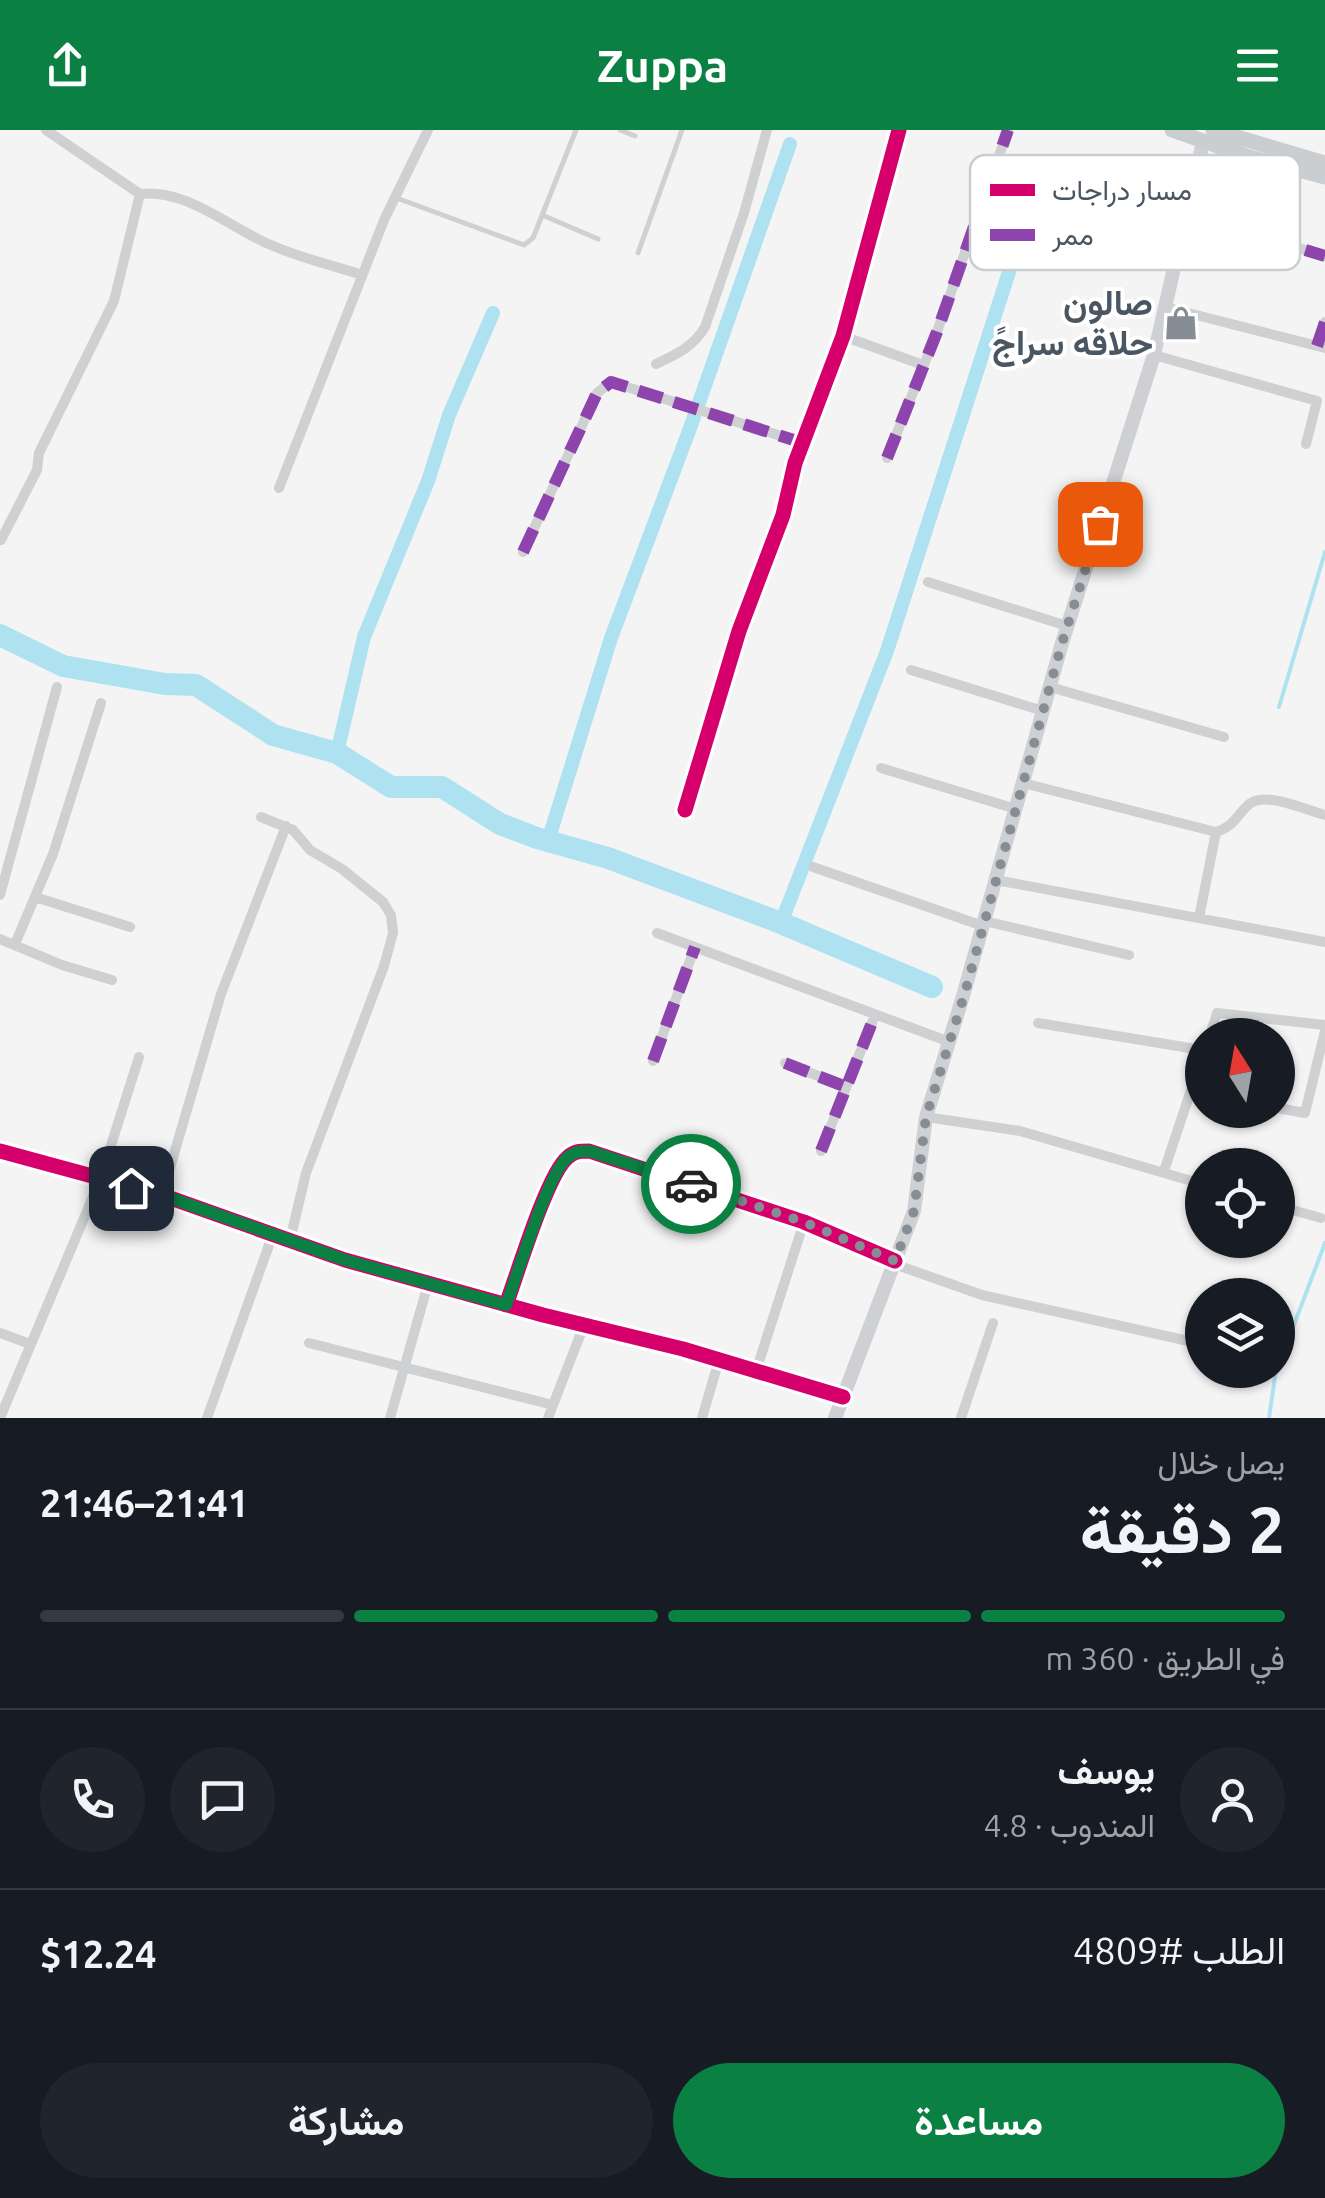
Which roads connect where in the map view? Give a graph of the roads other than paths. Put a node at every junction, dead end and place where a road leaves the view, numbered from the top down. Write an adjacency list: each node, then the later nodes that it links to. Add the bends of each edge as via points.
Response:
1 (46, 130): 19 (street)
2 (428, 130): 20 (street)
3 (576, 130): 21 (lane)
4 (620, 130): 10 (lane)
5 (682, 130): 25 (lane)
6 (766, 130): 34 (street, via 705,327 696,341)
7 (899, 130): 31 (street)
8 (1008, 130): 12 (street)
9 (1172, 130): 11 (main road)
10 (635, 136)
11 (1208, 136): 13 (main road); 14 (main road)
12 (999, 155)
13 (1262, 155)
14 (1294, 155)
15 (1300, 156): 16 (main road)
16 (1325, 162)
17 (1300, 168): 18 (main road)
18 (1325, 177)
19 (140, 194): 28 (street, via 158,192 275,247); 40 (street, via 114,301)
20 (394, 198): 21 (lane, via 524,245); 28 (street)
21 (542, 215): 23 (lane)
22 (970, 235): 35 (street)
23 (598, 239)
24 (1300, 249): 26 (street)
25 (638, 253)
26 (1325, 256)
27 (1174, 270): 29 (main road)
28 (362, 275): 39 (street)
29 (1164, 307): 32 (street); 33 (main road)
30 (1325, 322): 32 (street)
31 (843, 336): 35 (street); 36 (street)
32 (1321, 347)
33 (1154, 356): 37 (street, via 1317,401); 43 (main road)
34 (656, 364)
35 (923, 365): 38 (street)
36 (803, 443): 41 (street, via 611,382 598,394); 53 (street)
37 (1306, 444)
38 (888, 458)
39 (279, 488)
40 (2, 540)
41 (523, 552)
42 (928, 582): 43 (street)
43 (1067, 626): 46 (main road)
44 (911, 670): 48 (street)
45 (56, 687): 60 (street)
46 (1050, 688): 48 (main road); 49 (street)
47 (101, 703): 61 (street)
48 (1043, 711): 51 (main road)
49 (1224, 737)
50 (882, 768): 52 (street)
51 (1023, 783): 52 (main road); 57 (street)
52 (1016, 809): 59 (main road)
53 (685, 810)
54 (1325, 816): 57 (street, via 1263,798)
55 (261, 817): 56 (street)
56 (286, 826): 92 (street, via 221,994); 97 (street, via 382,902 393,932 306,1173)
57 (1216, 832): 62 (street)
58 (813, 867): 63 (street)
59 (996, 880): 62 (street); 63 (main road)
60 (0, 895)
61 (35, 897): 64 (street); 68 (street)
62 (1199, 918): 67 (street)
63 (984, 923): 70 (street); 78 (main road)
64 (130, 927)
65 (658, 933): 69 (street)
66 (0, 939): 68 (street)
67 (1325, 942)
68 (15, 944): 71 (street)
69 (695, 947): 72 (street); 81 (street)
70 (1129, 955)
71 (112, 980)
72 (874, 1014): 78 (street); 83 (street)
73 (1215, 1018): 74 (street)
74 (1253, 1018)
75 (1038, 1023): 79 (street)
76 (1295, 1024): 77 (street)
77 (1325, 1028): 84 (street, via 1306,1113)
78 (948, 1041): 85 (main road)
79 (1185, 1050)
80 (138, 1057): 91 (street)
81 (652, 1061)
82 (785, 1064): 83 (street)
83 (846, 1087): 88 (street)
84 (1295, 1111)
85 (926, 1117): 89 (street, via 1020,1131); 98 (main road, via 914,1211)
86 (1185, 1121): 89 (street)
87 (0, 1151): 91 (street)
88 (821, 1151)
89 (1164, 1171): 90 (street)
90 (1185, 1178)
91 (100, 1180): 92 (street); 106 (street)
92 (162, 1195): 96 (street)
93 (1295, 1211): 94 (street)
94 (1321, 1218)
95 (804, 1222): 98 (street); 100 (street, via 578,1151 552,1182); 109 (street)
96 (273, 1234): 97 (street); 113 (street)
97 (290, 1240): 99 (street)
98 (894, 1262): 104 (street, via 982,1295); 110 (main road)
99 (428, 1284): 100 (street); 108 (street)
100 (506, 1305): 102 (street)
101 (993, 1323): 118 (street)
102 (584, 1324): 107 (street); 111 (street)
103 (0, 1333): 106 (street)
104 (1185, 1340)
105 (309, 1343): 108 (street)
106 (30, 1344): 112 (street)
107 (720, 1360): 109 (street); 116 (street)
108 (404, 1367): 111 (street); 114 (street)
109 (756, 1371): 110 (street)
110 (843, 1398): 117 (main road)
111 (553, 1405): 115 (street)
112 (0, 1418)
113 (206, 1418)
114 (390, 1418)
115 (548, 1418)
116 (702, 1418)
117 (835, 1418)
118 (961, 1418)

